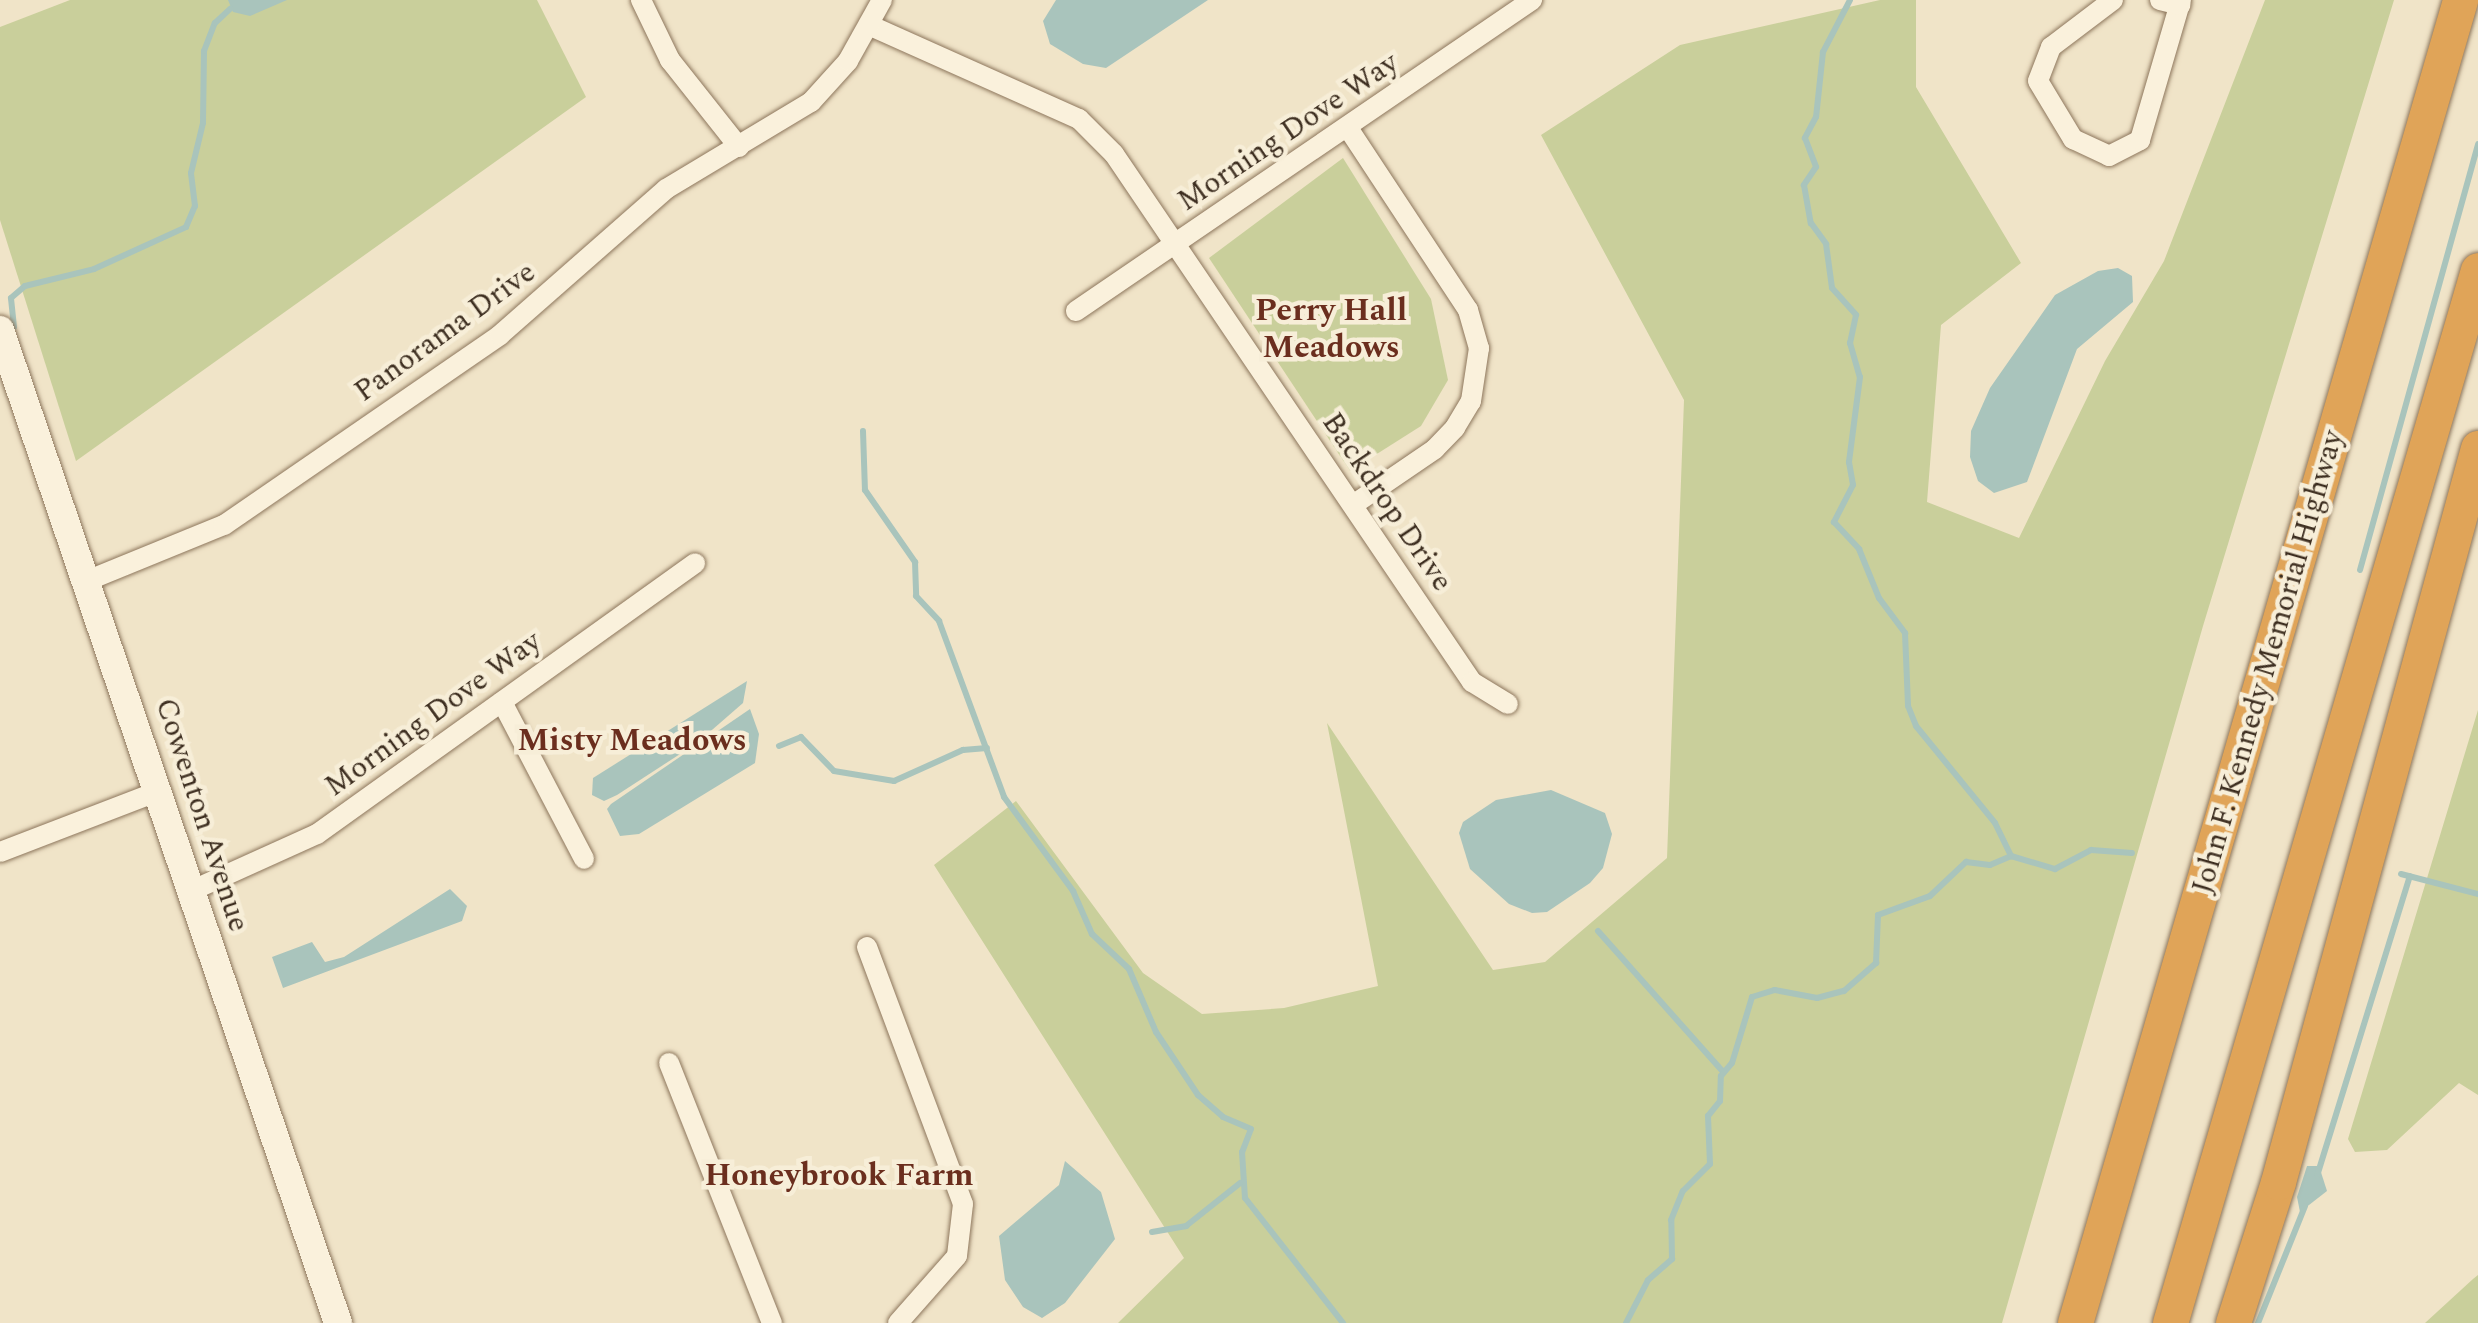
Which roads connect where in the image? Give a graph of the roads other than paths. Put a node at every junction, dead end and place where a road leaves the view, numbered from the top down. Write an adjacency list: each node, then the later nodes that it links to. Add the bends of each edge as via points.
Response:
1 (640, 0): 9 (street, via 670,60)
2 (882, 0): 7 (street, Panorama Drive)
3 (1532, 0): 8 (street, Morning Dove Way)
4 (2113, 0): 6 (street, via 2051,47 2038,81 2072,139 2108,156 2140,140)
5 (2460, 0): 29 (highway, John F. Kennedy Memorial Highway)
6 (2174, 2)
7 (872, 26): 9 (street, Panorama Drive, via 811,102); 10 (street, Backdrop Drive, via 1078,119 1114,154)
8 (1348, 128): 10 (street, Morning Dove Way); 15 (street, via 1468,310 1478,348 1471,401 1455,428)
9 (738, 147): 17 (street, Panorama Drive, via 648,202 500,335 238,515 185,545)
10 (1176, 244): 12 (street, Morning Dove Way); 15 (street, Backdrop Drive)
11 (2478, 270): 30 (highway)
12 (1076, 311)
13 (0, 330): 17 (street, Cowenton Avenue)
14 (2478, 448): 31 (highway, via 2278,1182)
15 (1353, 505): 19 (street, Backdrop Drive, via 1472,682)
16 (696, 563): 18 (street, Morning Dove Way)
17 (89, 580): 20 (street, Cowenton Avenue)
18 (502, 702): 22 (street); 23 (street, Morning Dove Way, via 298,846)
19 (1508, 704)
20 (160, 791): 21 (street); 23 (street, Cowenton Avenue)
21 (0, 852)
22 (584, 858)
23 (193, 890): 26 (street, Cowenton Avenue)
24 (867, 947): 28 (street, via 963,1204 957,1256)
25 (668, 1063): 27 (street)
26 (338, 1323)
27 (772, 1323)
28 (898, 1323)
29 (2075, 1323)
30 (2170, 1323)
31 (2233, 1323)

